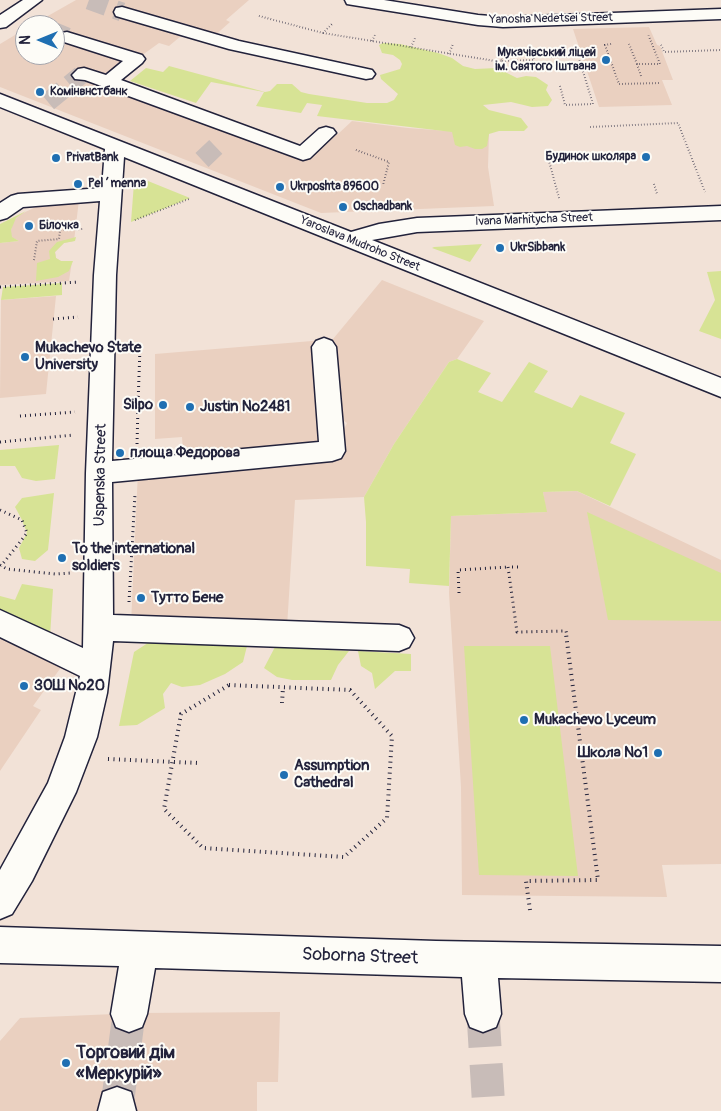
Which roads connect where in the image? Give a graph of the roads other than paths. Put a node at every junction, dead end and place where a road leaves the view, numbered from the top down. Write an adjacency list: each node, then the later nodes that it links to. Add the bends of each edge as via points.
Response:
1 (34, 0): 5 (street)
2 (353, 0): 4 (street, Yanosha Nedetsei Street, via 494,14 527,22)
3 (122, 12): 7 (street, via 235,45)
4 (721, 14)
5 (7, 19)
6 (67, 36): 9 (street, via 136,59)
7 (366, 74)
8 (81, 75): 9 (street, via 84,73)
9 (108, 82): 11 (street, via 229,135 303,154)
10 (0, 100): 12 (street, Yaroslava Mudroho Street, via 40,107)
11 (326, 133)
12 (115, 147): 13 (street, Uspenska Street); 17 (street, Yaroslava Mudroho Street, via 194,168)
13 (110, 194): 15 (street, via 18,201); 21 (street, Uspenska Street)
14 (715, 206): 16 (street, Ivana Marhitycha Street)
15 (0, 213)
16 (417, 225): 17 (street, Ivana Marhitycha Street); 18 (street, via 400,233)
17 (348, 240): 18 (street, Yaroslava Mudroho Street)
18 (380, 252): 20 (street, Yaroslava Mudroho Street)
19 (324, 347): 21 (street, via 332,451)
20 (721, 388)
21 (99, 473): 22 (street, Uspenska Street)
22 (99, 619): 24 (street); 25 (street)
23 (0, 623): 25 (street)
24 (399, 638)
25 (96, 669): 26 (street, via 81,737 60,792)
26 (0, 902)
27 (0, 945): 28 (street, Soborna Street)
28 (140, 950): 29 (street, Soborna Street); 31 (street)
29 (479, 960): 30 (street, Soborna Street); 32 (street)
30 (721, 964)
31 (129, 1014)
32 (483, 1014)

